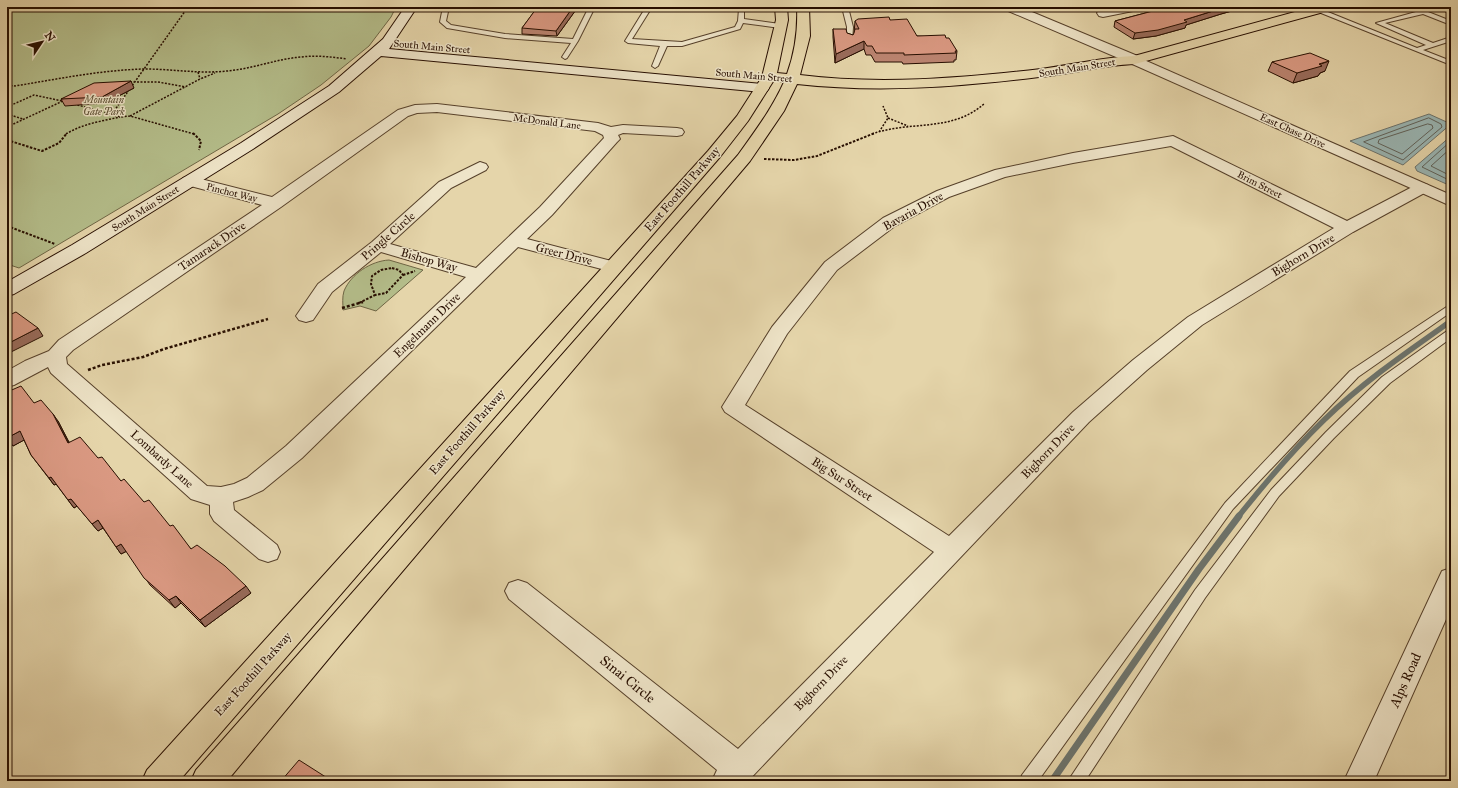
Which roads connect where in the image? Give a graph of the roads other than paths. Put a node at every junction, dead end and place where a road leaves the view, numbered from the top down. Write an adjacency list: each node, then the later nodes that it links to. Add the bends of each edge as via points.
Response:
1 (411, 7): 22 (main road)
2 (446, 7): 18 (lane, via 443,22 449,27 505,36)
3 (592, 7): 18 (lane)
4 (649, 7): 20 (lane, via 628,41)
5 (735, 7): 6 (lane)
6 (742, 7): 14 (lane)
7 (781, 7): 16 (main road)
8 (803, 7): 29 (main road, via 805,20 802,44)
9 (845, 7): 19 (lane, via 850,27)
10 (1010, 7): 25 (street)
11 (1134, 7): 13 (street)
12 (1323, 8): 23 (lane); 25 (main road, South Main Street)
13 (1103, 13)
14 (741, 21): 16 (lane); 20 (lane, via 738,28 682,44)
15 (1451, 23): 21 (lane, via 1423,12 1379,23)
16 (780, 26): 29 (main road, via 776,51)
17 (1451, 40): 21 (lane)
18 (575, 41): 24 (lane)
19 (850, 41)
20 (664, 44): 28 (lane)
21 (1433, 45): 23 (lane)
22 (383, 47): 24 (main road, South Main Street); 27 (main road, South Main Street); 35 (main road, South Main Street, via 334,89 247,146)
23 (1418, 50): 26 (lane)
24 (565, 57): 27 (main road, via 562,62 555,64 526,61); 28 (main road, South Main Street)
25 (1135, 60): 29 (main road, South Main Street, via 1112,60 1041,73 934,82); 36 (main road, East Chase Drive)
26 (1451, 63)
27 (507, 64): 29 (main road, South Main Street)
28 (655, 66): 29 (main road, South Main Street)
29 (777, 84): 42 (main road, East Foothill Parkway, via 743,118); 50 (main road, via 770,122 744,158)
30 (415, 109): 31 (street, McDonald Lane, via 438,108 598,127); 38 (street, Tamarack Drive, via 393,118)
31 (609, 132): 32 (street, McDonald Lane, via 623,129); 40 (street, Engelmann Drive, via 612,139 602,151)
32 (677, 132)
33 (1173, 141): 39 (street, Brim Street); 51 (street, Bavaria Drive, via 1001,173 943,194 889,222 831,266 779,331)
34 (480, 168): 41 (street, Pringle Circle, via 445,185)
35 (189, 180): 38 (street, Pinchot Way); 44 (main road, South Main Street, via 79,249)
36 (1422, 188): 37 (main road, East Chase Drive); 39 (street, Bighorn Drive)
37 (1451, 202)
38 (275, 203): 48 (street, Tamarack Drive, via 66,345)
39 (1347, 228): 53 (street, Bighorn Drive, via 1196,321 1140,365 1081,417)
40 (514, 241): 42 (street, Greer Drive); 43 (street, Engelmann Drive)
41 (378, 246): 43 (street, Bishop Way); 46 (street, Pringle Circle, via 326,288)
42 (614, 267): 50 (main road, via 623,272 620,282 569,339); 58 (main road, East Foothill Parkway)
43 (480, 275): 52 (street, Engelmann Drive, via 294,452 255,484)
44 (7, 290)
45 (1451, 307): 60 (lane, via 1354,374 1230,506)
46 (306, 316)
47 (1451, 333): 61 (lane, via 1386,380 1275,493 1200,594)
48 (56, 356): 49 (street, Tamarack Drive); 52 (street, Lombardy Lane, via 58,368 199,493)
49 (7, 380)
50 (534, 399): 59 (main road)
51 (734, 407): 53 (street, Big Sur Street)
52 (221, 496): 54 (street, via 222,514)
53 (951, 550): 57 (street, Bighorn Drive)
54 (268, 552)
55 (1450, 585): 62 (street, Alps Road)
56 (518, 591): 57 (street, Sinai Circle)
57 (732, 774)
58 (158, 781)
59 (207, 781)
60 (1028, 781)
61 (1076, 781)
62 (1359, 781)

